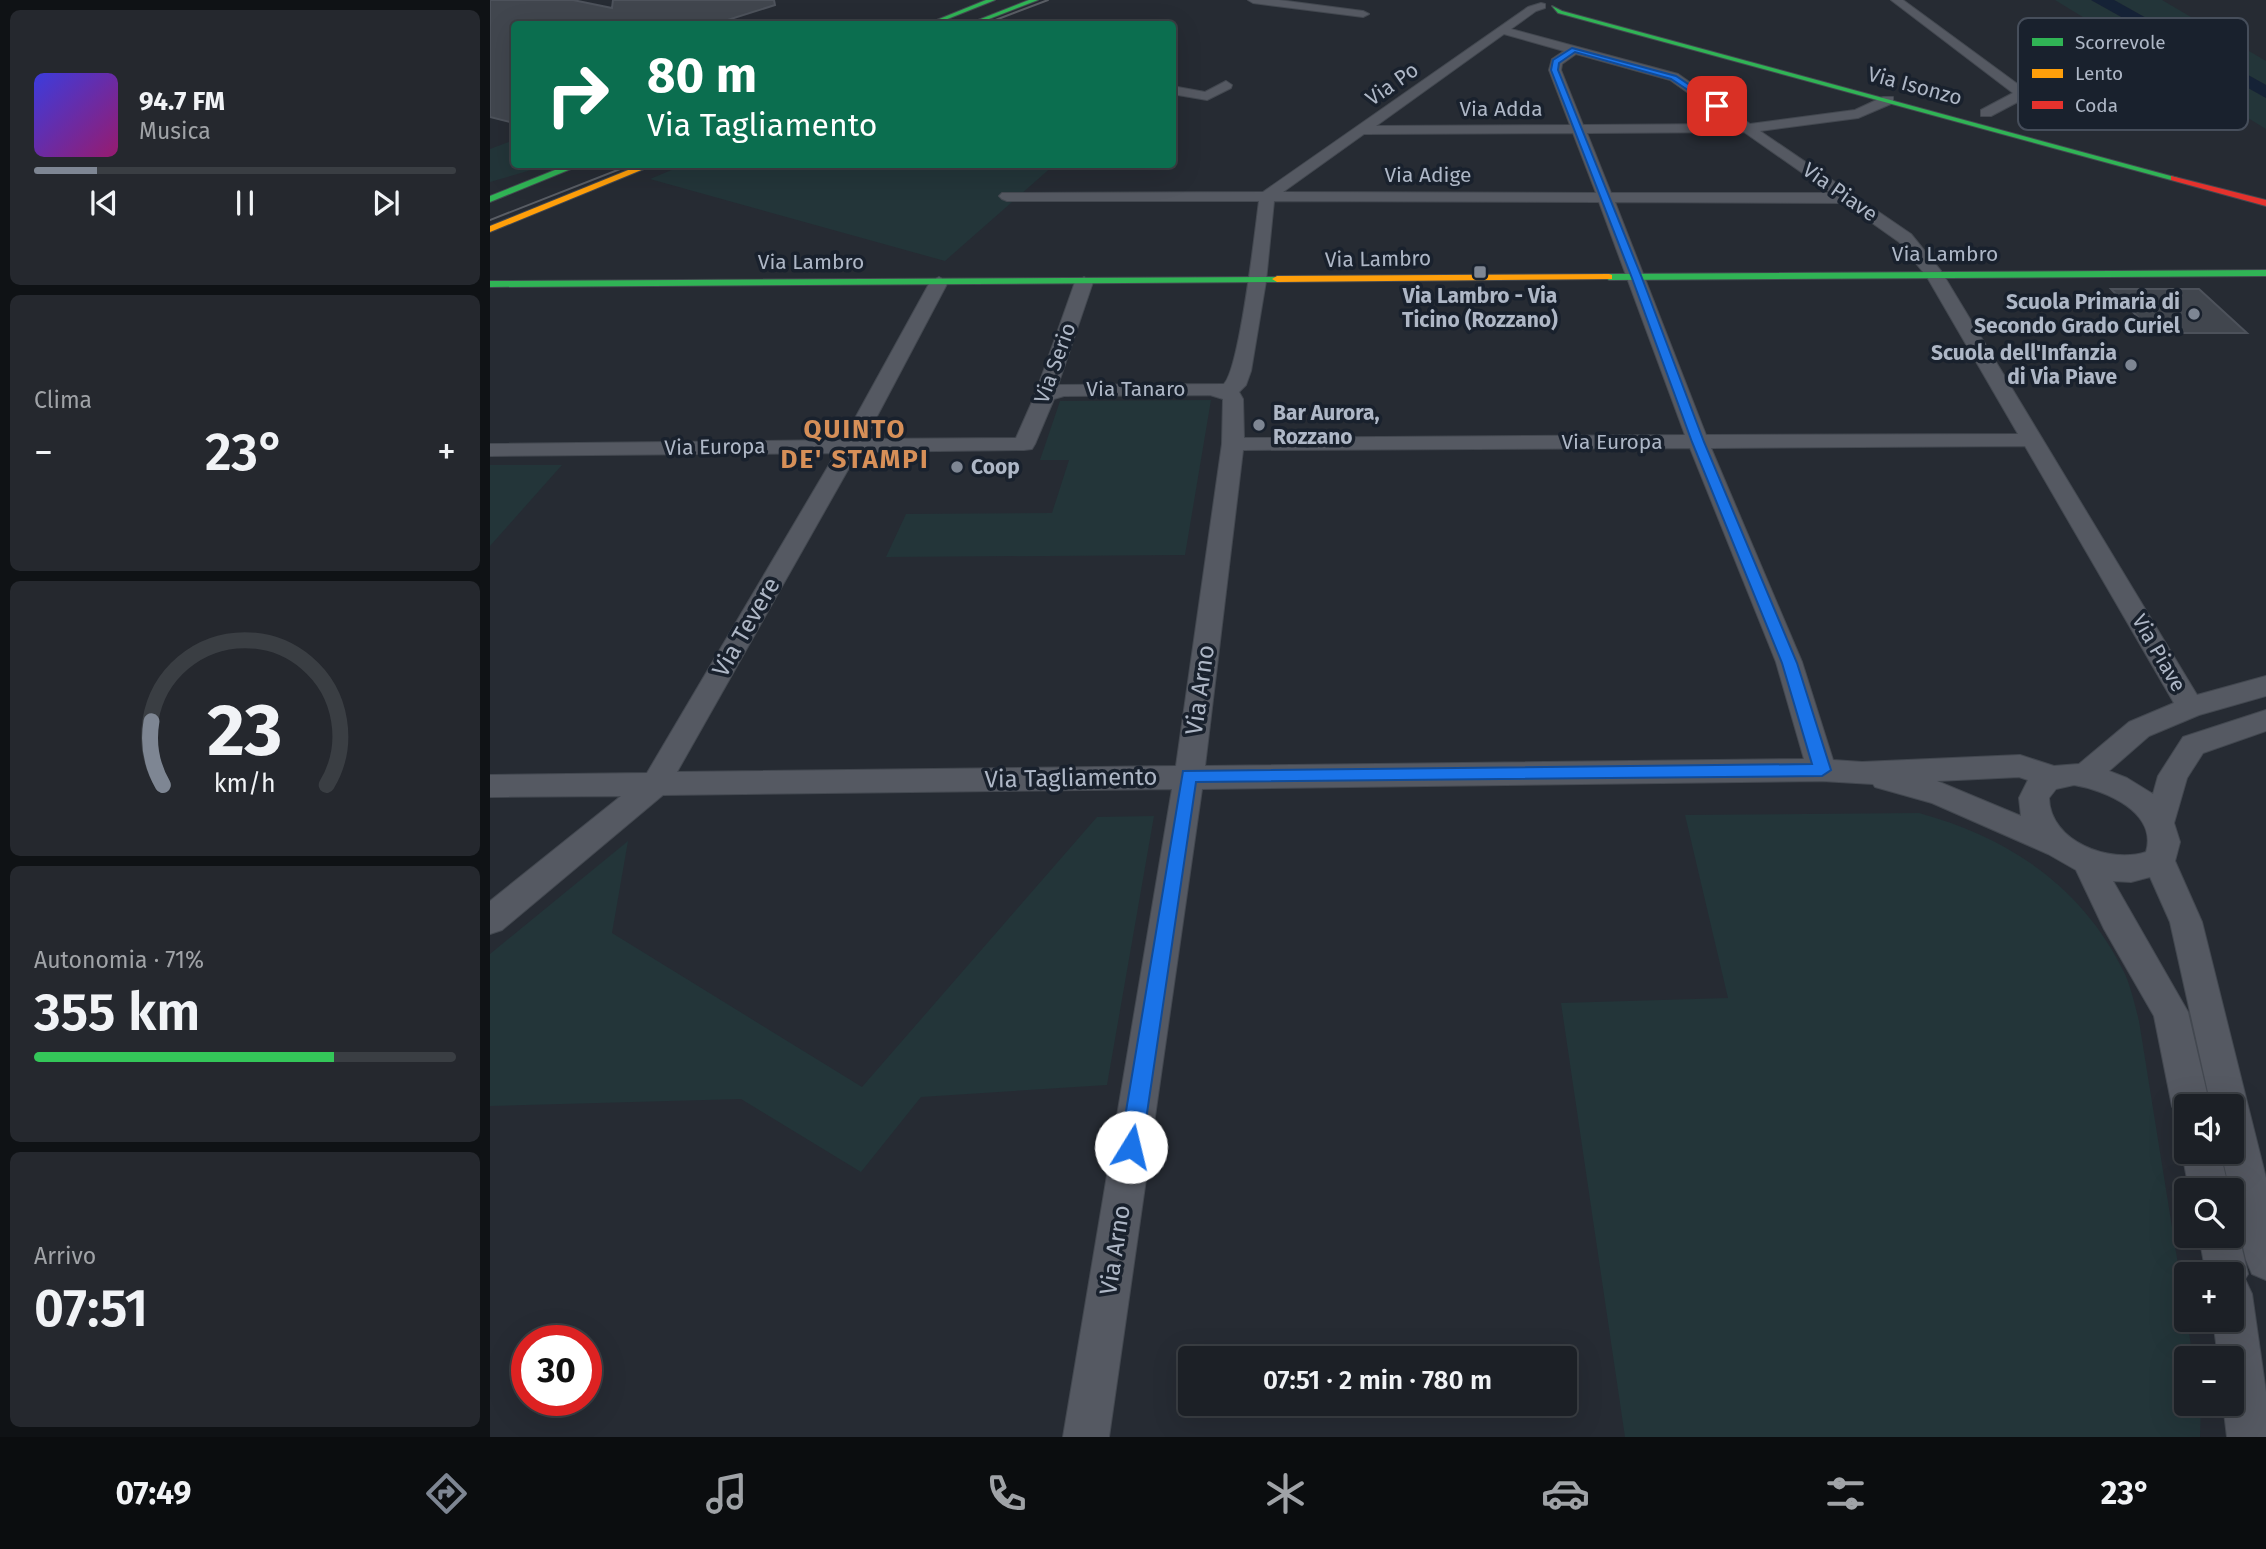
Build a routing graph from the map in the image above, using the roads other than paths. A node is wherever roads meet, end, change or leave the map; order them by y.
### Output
1 (970, 0) edge
2 (992, 0) edge
3 (1010, 0) edge
4 (1035, 0) edge
5 (1253, 0) edge
6 (1573, 0) edge
7 (1896, 0) edge
8 (1538, 3) edge
9 (1056, 5) dead end
10 (1363, 14) dead end
11 (923, 21) edge
12 (938, 21) edge
13 (958, 21) edge
14 (979, 21) edge
15 (1014, 21) edge
16 (1504, 31) junction
17 (1574, 50) junction
18 (1226, 85) dead end
19 (1176, 91) edge
20 (2018, 91) edge
21 (2018, 96) edge
22 (1888, 100) junction
23 (1986, 113) junction
24 (2018, 122) edge
25 (1748, 128) junction
26 (1362, 130) junction
27 (1580, 130) junction
28 (2049, 130) edge
29 (582, 168) edge
30 (583, 168) edge
31 (642, 168) edge
32 (2266, 189) edge
33 (1007, 196) dead end
34 (1267, 196) junction
35 (1603, 197) junction
36 (1849, 198) junction
37 (490, 199) edge
38 (2266, 203) edge
39 (490, 207) edge
40 (490, 229) edge
41 (2266, 273) edge
42 (1935, 275) junction
43 (1637, 278) junction
44 (1257, 281) junction
45 (939, 282) junction
46 (1084, 282) junction
47 (490, 284) edge
48 (1228, 391) junction
49 (1045, 395) junction
50 (2033, 440) junction
51 (1698, 442) junction
52 (1024, 444) joint
53 (1233, 444) junction
54 (851, 445) junction
55 (490, 450) edge
56 (2266, 685) edge
57 (2190, 707) junction
58 (2266, 720) edge
59 (1822, 770) junction
60 (1862, 773) junction
61 (2085, 775) junction
62 (1189, 776) junction
63 (2052, 777) junction
64 (490, 786) edge
65 (654, 786) junction
66 (2159, 823) junction
67 (2059, 845) junction
68 (2159, 861) junction
69 (2088, 862) junction
70 (490, 920) edge
71 (2188, 1094) edge
72 (2227, 1094) edge
73 (2243, 1164) edge
74 (2266, 1259) edge
75 (2236, 1332) edge
76 (1086, 1437) edge
77 (2250, 1437) edge

1 - 11 main road
2 - 12 main road
3 - 13 main road
4 - 14 main road
5 - 10 street
6 - 8 main road
6 - 23 main road, Via Isonzo
7 - 20 street
8 - 16 street, Via Po
8 - 22 main road, Via Isonzo
9 - 15 main road
16 - 17 street, Via Piave
16 - 26 street, Via Po
17 - 25 street, Via Piave
17 - 27 street
18 - 19 street
21 - 23 street
22 - 25 street, Via Adda
22 - 38 main road, Via Isonzo
23 - 24 main road, Via Isonzo
25 - 27 street, Via Adda
25 - 36 street, Via Piave
26 - 27 street, Via Adda
26 - 34 street, Via Po
27 - 35 street
28 - 32 main road, Via Isonzo
29 - 37 main road
30 - 39 main road
31 - 40 main road
33 - 34 street, Via Adige
34 - 35 street, Via Adige
34 - 44 street
35 - 36 street, Via Adige
35 - 43 street
36 - 42 street, Via Piave
41 - 42 main road, Via Lambro
42 - 43 main road, Via Lambro
42 - 50 street, Via Piave
43 - 44 main road, Via Lambro
43 - 51 street
44 - 46 main road, Via Lambro
44 - 48 street
45 - 46 main road, Via Lambro
45 - 47 main road, Via Lambro
45 - 54 street, Via Tevere
46 - 49 street, Via Serio
48 - 49 street, Via Tanaro
48 - 53 street, Via Arno
49 - 52 street, Via Serio
50 - 51 street, Via Europa
50 - 57 street, Via Piave
51 - 53 street, Via Europa
51 - 59 street
52 - 54 street, Via Europa
53 - 62 street, Via Arno
54 - 55 street, Via Europa
54 - 65 street, Via Tevere
56 - 57 street
57 - 61 street
58 - 66 street
59 - 60 street, Via Tagliamento
59 - 62 street, Via Tagliamento
60 - 63 street, Via Tagliamento
60 - 67 street, Via Tagliamento
61 - 63 street
61 - 66 street
62 - 65 street, Via Tagliamento
62 - 76 street, Via Arno
63 - 67 street
64 - 65 street, Via Tagliamento
65 - 70 street, Via Tevere
66 - 68 street
67 - 69 street
68 - 69 street
68 - 72 street
69 - 71 street
73 - 74 street
75 - 77 street

